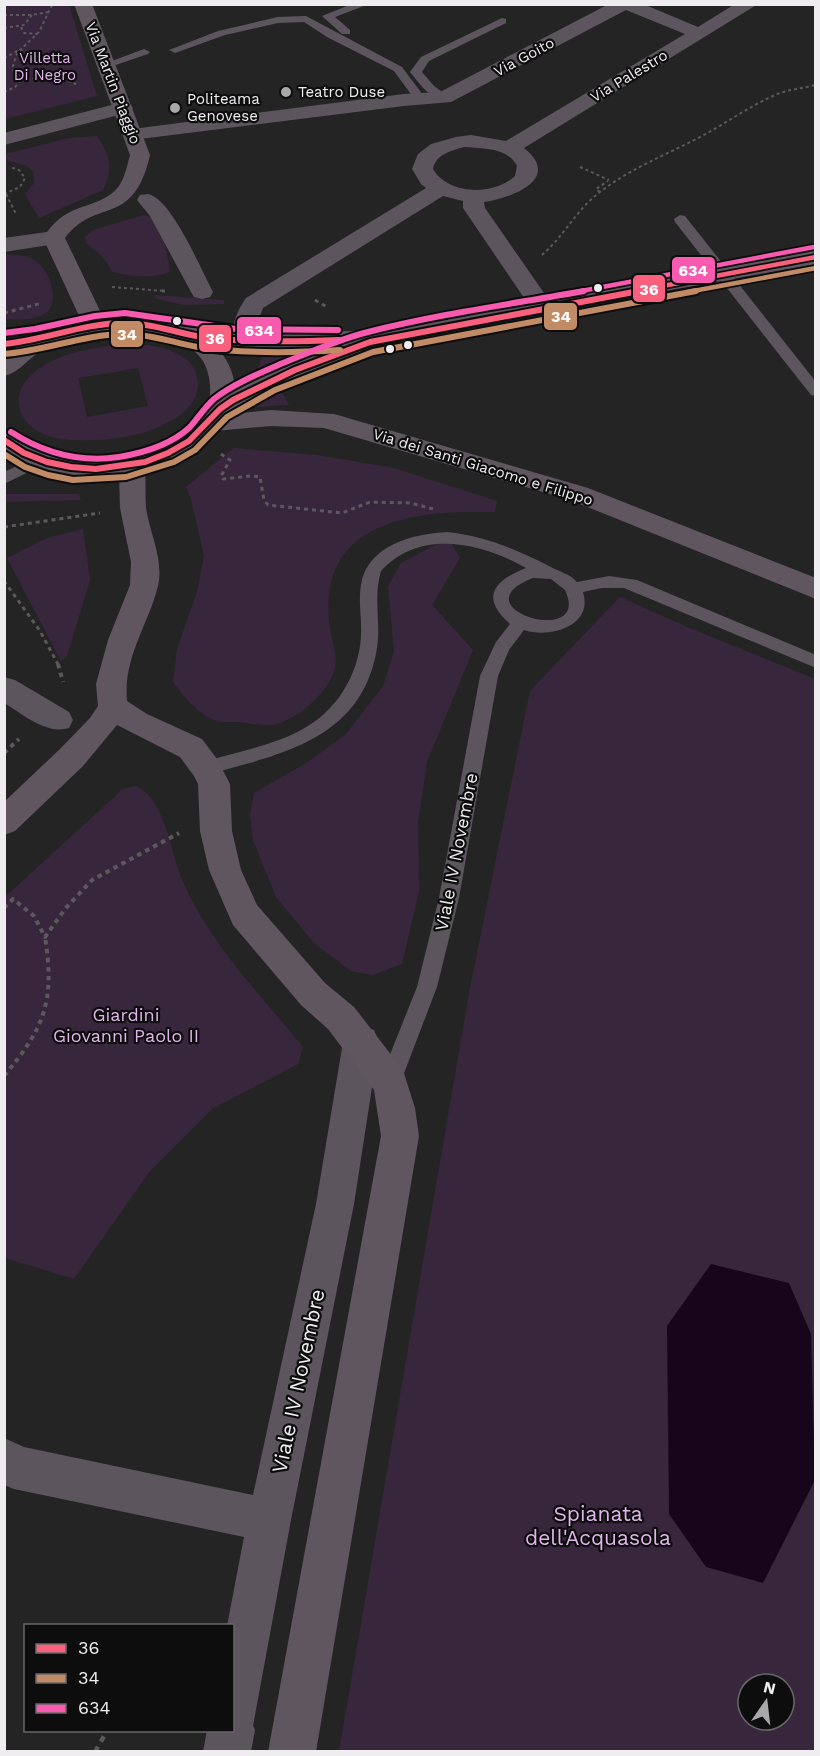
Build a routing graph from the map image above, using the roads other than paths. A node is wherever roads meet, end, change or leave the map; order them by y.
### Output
1 (83, 4) edge
2 (364, 4) edge
3 (625, 4) edge
4 (749, 4) edge
5 (502, 21) dead end
6 (700, 34) junction
7 (175, 50) dead end
8 (145, 54) dead end
9 (107, 65) junction
10 (416, 72) junction
11 (444, 98) junction
12 (420, 99) junction
13 (123, 108) junction
14 (132, 134) junction
15 (4, 139) edge
16 (502, 145) junction
17 (439, 189) junction
18 (473, 196) junction
19 (148, 200) dead end
20 (680, 219) dead end
21 (54, 238) junction
22 (4, 245) edge
23 (816, 257) edge
24 (725, 274) junction
25 (202, 292) road end
26 (541, 306) junction
27 (95, 325) junction
28 (181, 333) junction
29 (246, 340) junction
30 (369, 340) junction
31 (42, 341) junction
32 (4, 344) edge
33 (4, 369) edge
34 (816, 392) edge
35 (217, 408) junction
36 (4, 440) edge
37 (38, 461) junction
38 (132, 465) junction
39 (4, 479) edge
40 (546, 572) junction
41 (574, 589) junction
42 (816, 590) edge
43 (520, 623) junction
44 (816, 662) edge
45 (4, 688) edge
46 (113, 707) junction
47 (58, 720) dead end
48 (206, 768) junction
49 (4, 822) edge
50 (361, 1042) junction
51 (390, 1082) junction
52 (4, 1459) edge
53 (269, 1520) junction
54 (234, 1709) edge
55 (231, 1732) edge
56 (227, 1752) edge
57 (292, 1752) edge

1 - 9 main road, Via Martin Piaggio
2 - 10 lane
3 - 6 street
3 - 11 street, Via Goito
4 - 6 street, Via Palestro
5 - 10 lane
6 - 16 street, Via Palestro
7 - 12 lane
8 - 9 lane
9 - 13 main road, Via Martin Piaggio
10 - 11 lane
11 - 12 street, Via Goito
12 - 14 street, Via Goito
12 - 16 street
13 - 14 main road, Via Martin Piaggio
13 - 15 street
14 - 21 main road, Via Martin Piaggio
16 - 17 street
16 - 18 street
17 - 18 street
17 - 29 street
18 - 26 street
19 - 25 street
20 - 24 lane
21 - 22 street
21 - 27 main road
23 - 24 main road
24 - 26 main road
24 - 30 main road
24 - 34 lane
26 - 30 main road
27 - 28 main road
27 - 31 main road
28 - 29 main road
28 - 35 main road
29 - 30 main road
29 - 35 main road
30 - 35 main road
31 - 32 main road
31 - 33 main road
35 - 38 main road
35 - 42 main road, Via dei Santi Giacomo e Filippo
36 - 37 main road
37 - 38 main road
37 - 39 lane
38 - 46 main road
40 - 41 lane
40 - 43 lane
40 - 48 lane
41 - 43 lane
41 - 44 lane
43 - 51 lane, Viale IV Novembre
45 - 47 street
46 - 48 main road
46 - 49 main road
48 - 50 main road
50 - 51 main road
50 - 53 street, Viale IV Novembre
51 - 57 main road
52 - 53 street
53 - 54 street, Viale IV Novembre
55 - 56 street

